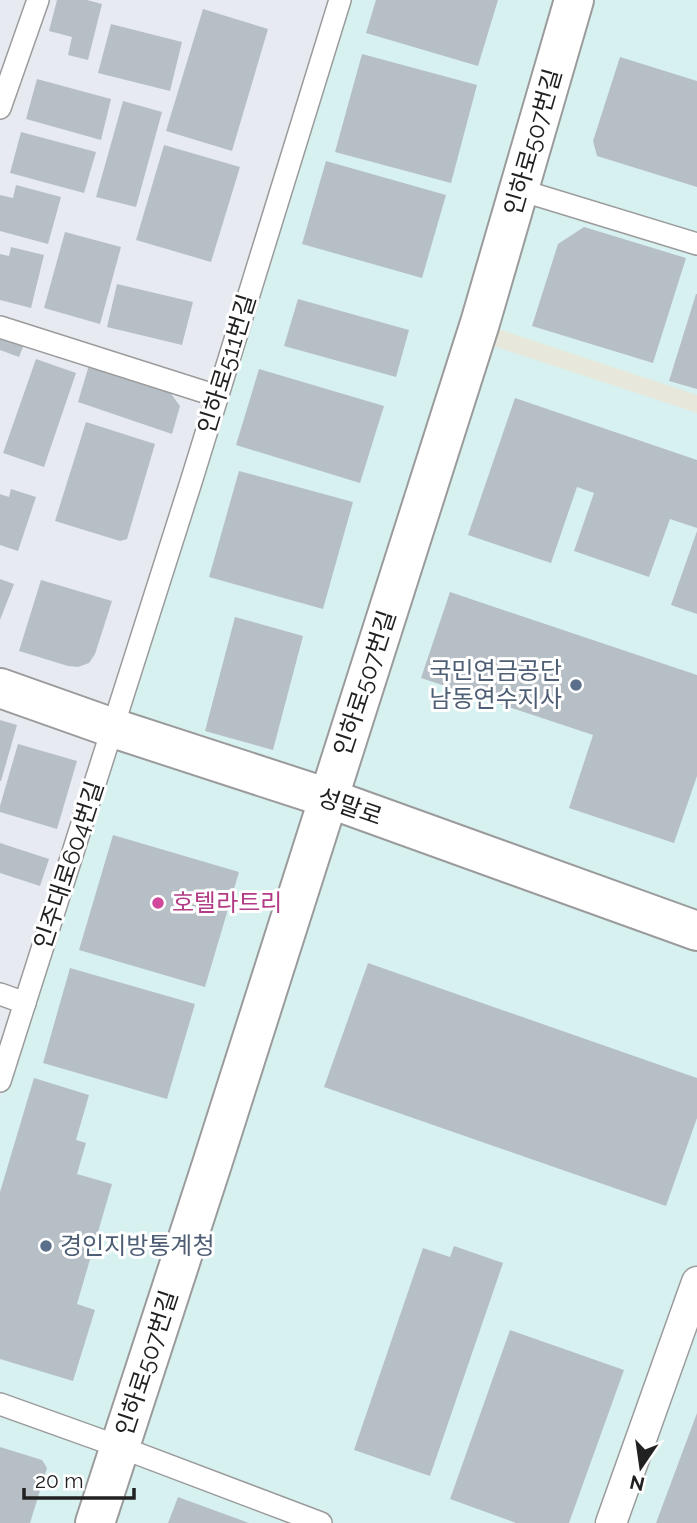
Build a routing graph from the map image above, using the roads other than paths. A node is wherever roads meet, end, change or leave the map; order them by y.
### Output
1 (38, 0) edge
2 (340, 0) edge
3 (574, 0) edge
4 (0, 108) edge
5 (520, 190) junction
6 (697, 244) edge
7 (0, 327) edge
8 (217, 396) junction
9 (0, 688) edge
10 (113, 728) junction
11 (328, 798) junction
12 (697, 932) edge
13 (0, 994) edge
14 (25, 1003) junction
15 (0, 1081) edge
16 (697, 1282) edge
17 (0, 1404) edge
18 (120, 1447) junction
19 (95, 1523) edge
20 (321, 1523) edge
21 (611, 1523) edge

1 - 4 lane
2 - 8 lane, 인하로511번길
3 - 5 street, 인하로507번길
5 - 6 lane
5 - 11 street, 인하로507번길
7 - 8 lane
8 - 10 lane, 인하로511번길
9 - 10 street, 성말로
10 - 11 street, 성말로
10 - 14 lane, 인주대로604번길
11 - 12 street, 성말로
11 - 18 street, 인하로507번길
13 - 14 lane
14 - 15 lane, 인주대로604번길
16 - 21 street
17 - 18 lane
18 - 19 street, 인하로507번길
18 - 20 lane

